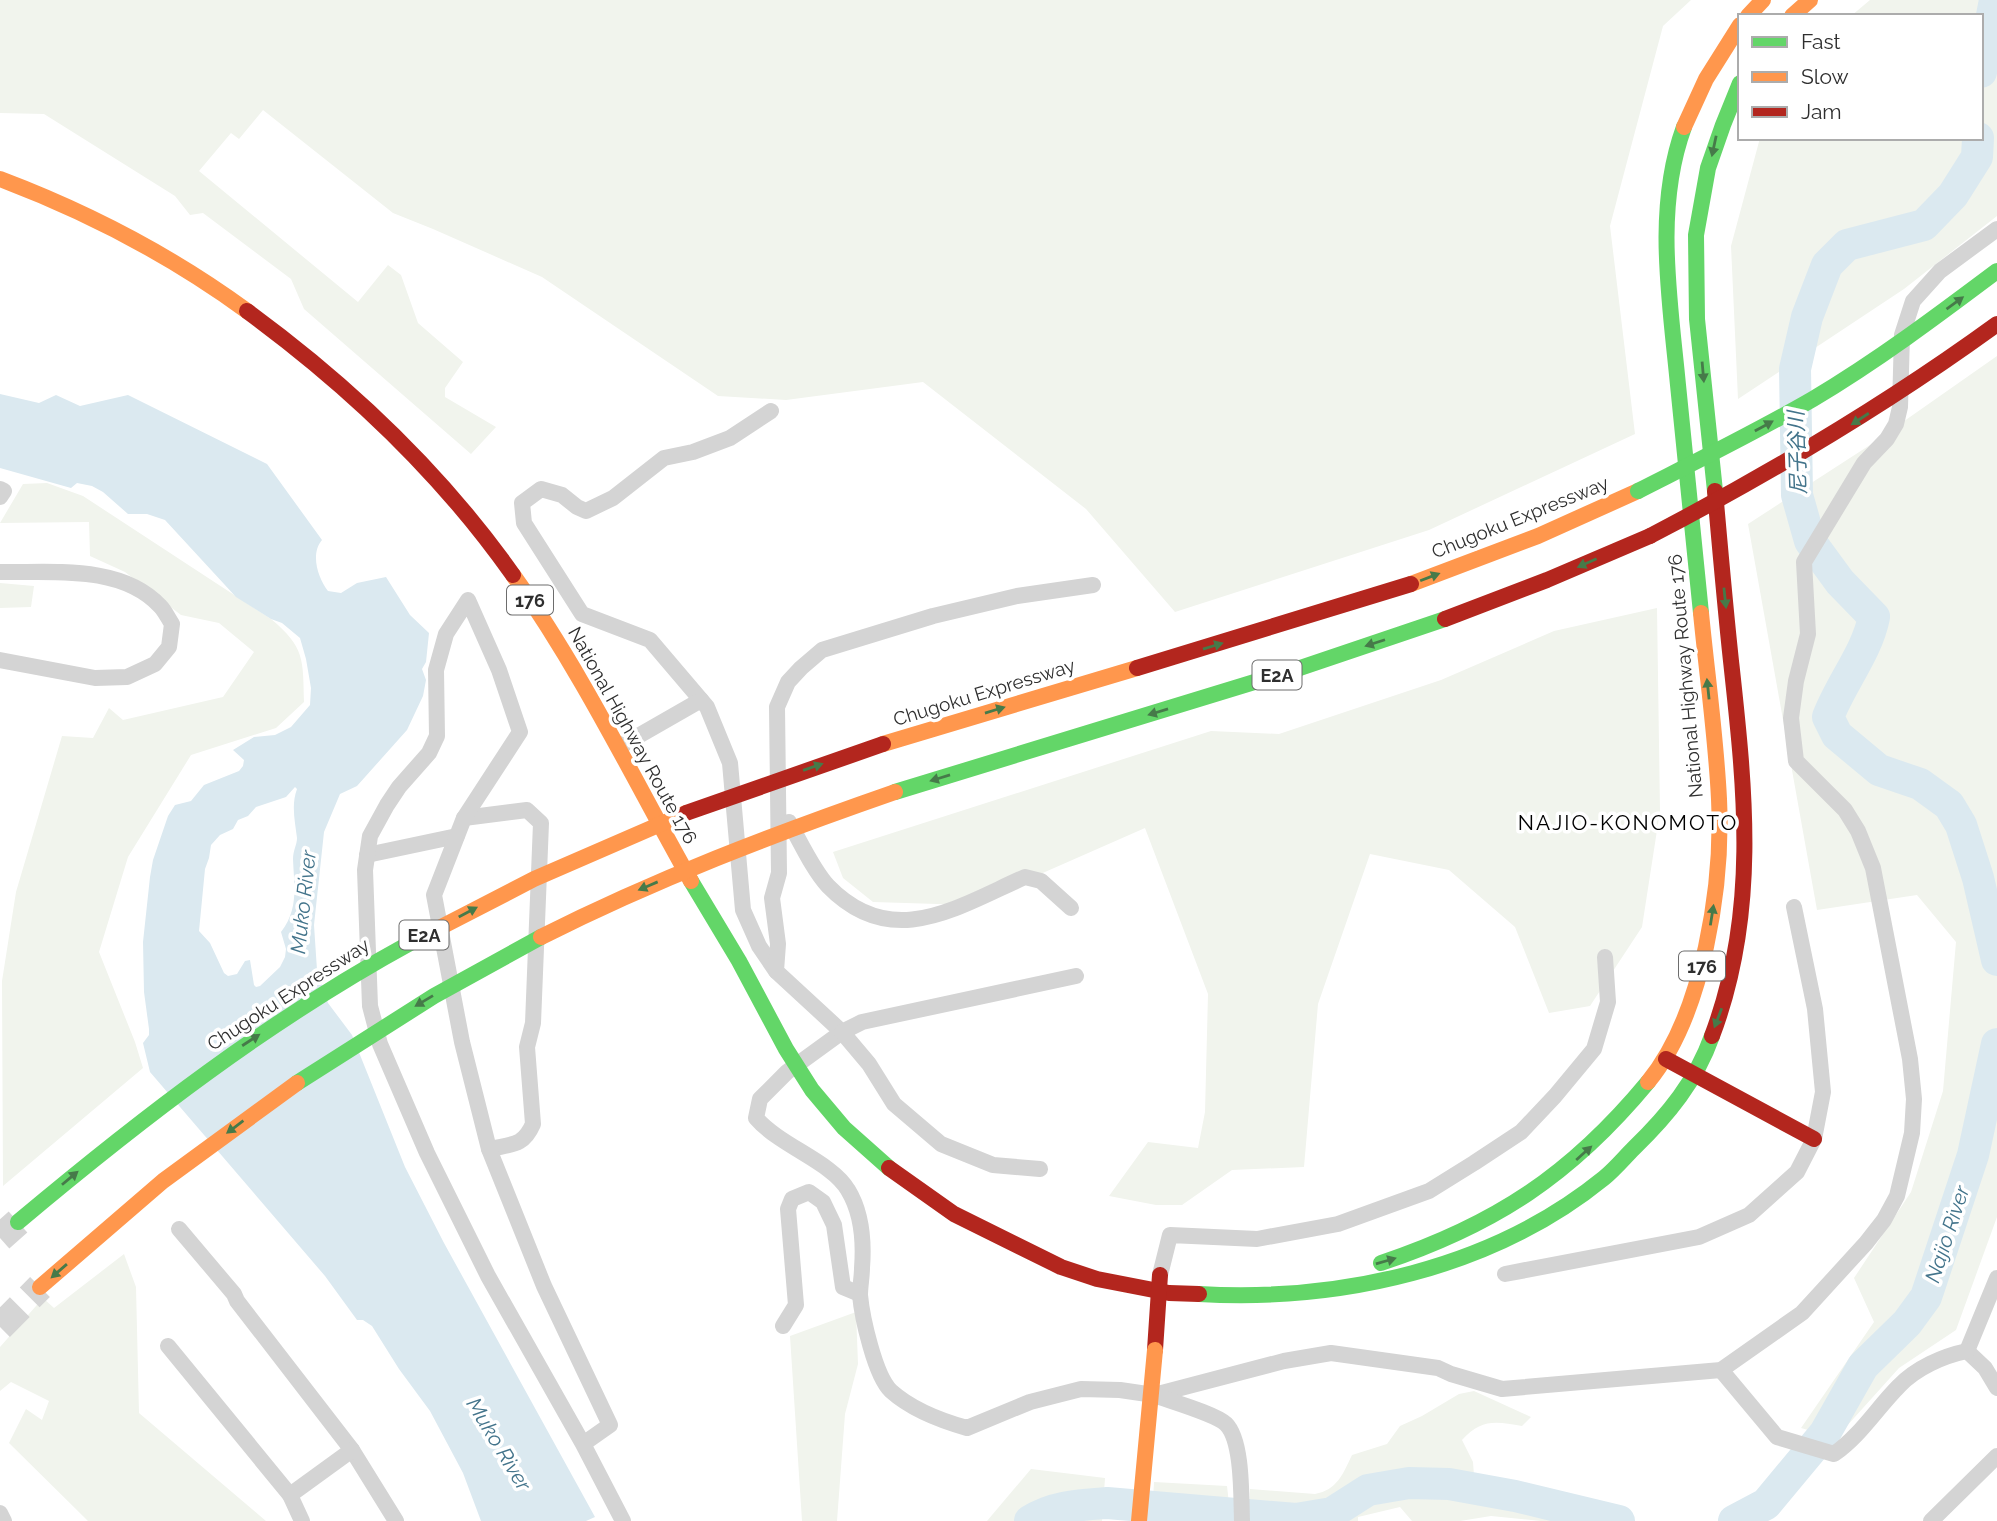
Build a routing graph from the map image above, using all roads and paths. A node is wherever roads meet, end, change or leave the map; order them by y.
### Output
1 (1763, 0) edge
2 (1810, 0) edge
3 (1750, 14) edge
4 (1794, 14) edge
5 (1738, 28) edge
6 (1738, 87) edge
7 (0, 179) edge
8 (1997, 229) edge
9 (1997, 271) edge
10 (1997, 324) edge
11 (771, 411) dead end
12 (0, 489) edge
13 (0, 497) edge
14 (0, 572) edge
15 (1093, 585) dead end
16 (0, 660) edge
17 (701, 700) junction
18 (619, 747) junction
19 (778, 803) junction
20 (464, 818) junction
21 (457, 836) junction
22 (367, 855) junction
23 (1794, 907) dead end
24 (1071, 908) dead end
25 (1605, 957) dead end
26 (776, 971) junction
27 (1076, 976) dead end
28 (842, 1032) junction
29 (1666, 1059) junction
30 (794, 1066) junction
31 (1695, 1075) junction
32 (1814, 1139) junction
33 (489, 1149) junction
34 (1040, 1169) dead end
35 (899, 1174) junction
36 (18, 1222) tunnel mouth
37 (180, 1229) dead end
38 (1045, 1241) dead end
39 (1505, 1274) dead end
40 (1163, 1278) junction
41 (1997, 1278) edge
42 (40, 1287) tunnel mouth
43 (860, 1294) junction
44 (783, 1326) dead end
45 (168, 1346) dead end
46 (1967, 1351) junction
47 (1720, 1370) junction
48 (1997, 1388) edge
49 (1154, 1395) junction
50 (583, 1444) junction
51 (352, 1450) junction
52 (1997, 1457) edge
53 (290, 1495) junction
54 (0, 1513) edge
55 (4, 1521) edge
56 (302, 1521) edge
57 (396, 1521) edge
58 (623, 1521) edge
59 (1139, 1521) edge
60 (1242, 1521) edge
61 (1931, 1521) edge

1 - 3 main road
2 - 4 main road
29 -> 5 main road, National Highway Route 176 / 176
6 -> 31 main road, National Highway Route 176 / 176
7 - 18 main road, National Highway Route 176 / 176
8 - 47 street
36 -> 9 main road, Chugoku Expressway / E2A, bridge
10 -> 42 main road, E2A, bridge
11 - 17 street
12 - 13 street
14 - 16 street
15 - 19 street
17 - 18 street
17 - 26 street
18 - 30 main road, National Highway Route 176 / 176
19 - 24 street
19 - 26 street
20 - 21 street
20 - 22 street
20 - 33 street
21 - 22 street
21 - 33 street
22 - 50 street
23 - 32 street
25 - 40 street
26 - 28 street
27 - 28 street
28 - 30 street
28 - 34 street
29 - 31 main road
40 -> 29 main road, National Highway Route 176 / 176
30 - 35 main road, National Highway Route 176 / 176
30 - 43 street
31 - 32 main road
31 - 40 main road, National Highway Route 176 / 176
32 - 39 street
33 - 50 street
35 - 38 main road, National Highway Route 176 / 176
35 - 40 main road, National Highway Route 176 / 176
37 - 51 street
40 - 59 main road, bridge
41 - 46 street
43 - 44 street
43 - 49 street
45 - 53 street
46 - 47 street
46 - 48 street
47 - 49 street
49 - 60 street
50 - 58 street
51 - 53 street
51 - 57 street
52 - 61 street
53 - 56 street
54 - 55 street

